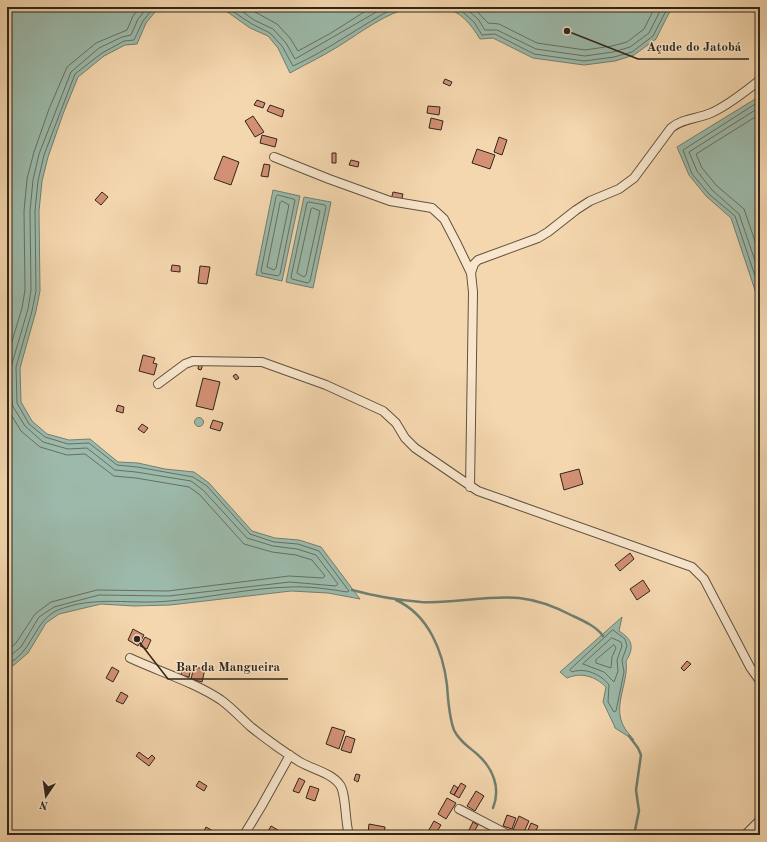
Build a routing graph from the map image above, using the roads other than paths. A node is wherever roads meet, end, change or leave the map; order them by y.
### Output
1 (760, 80) edge
2 (274, 157) dead end
3 (471, 273) junction
4 (158, 384) dead end
5 (470, 486) junction
6 (130, 658) dead end
7 (760, 681) edge
8 (290, 755) junction
9 (459, 809) dead end
10 (760, 820) edge
11 (244, 835) edge
12 (349, 835) edge
13 (509, 835) edge
14 (745, 835) edge

1 - 3 street
2 - 3 street
3 - 5 street
4 - 5 street
5 - 7 street
6 - 8 street
8 - 11 street
8 - 12 street
9 - 13 street
10 - 14 street

